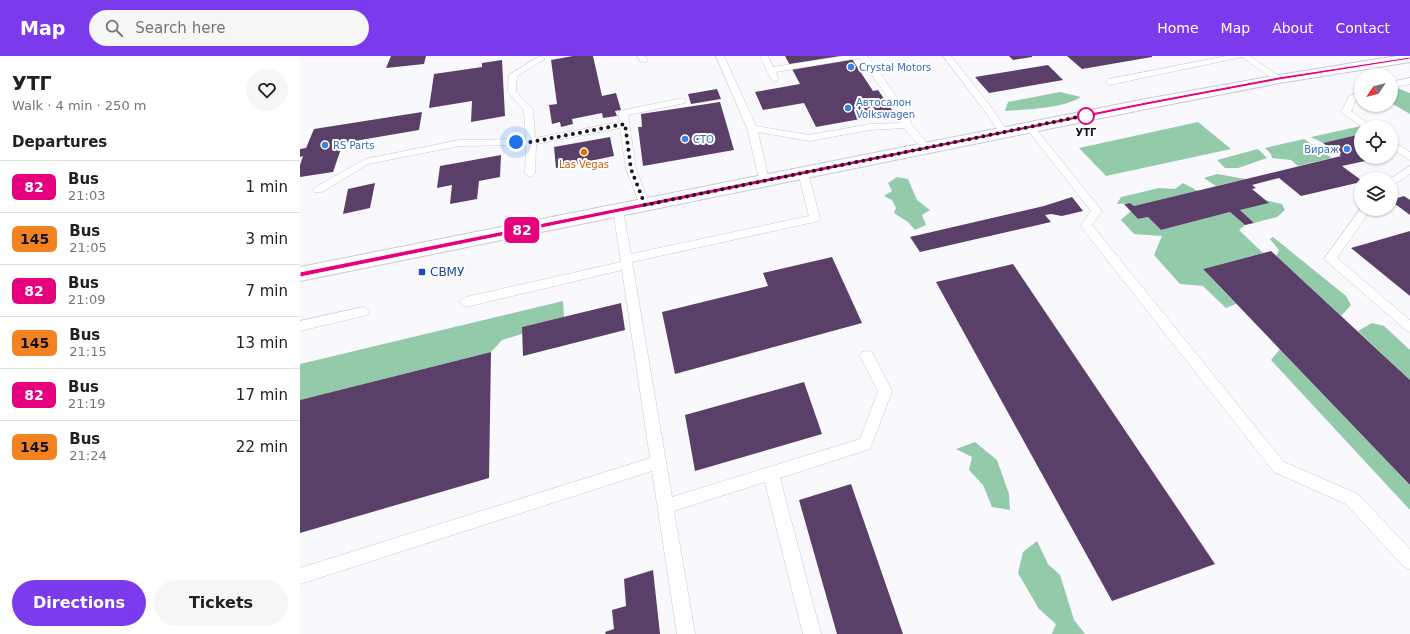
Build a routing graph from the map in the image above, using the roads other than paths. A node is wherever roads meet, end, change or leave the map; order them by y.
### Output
1 (720, 56) edge
2 (764, 56) edge
3 (858, 56) edge
4 (863, 56) edge
5 (947, 56) edge
6 (1238, 56) edge
7 (1244, 56) edge
8 (1410, 58) edge
9 (540, 59) dead end
10 (771, 70) junction
11 (775, 79) dead end
12 (1279, 79) junction
13 (1410, 81) edge
14 (1109, 82) dead end
15 (1398, 84) edge
16 (1354, 97) edge
17 (682, 100) dead end
18 (1358, 120) edge
19 (625, 124) junction
20 (906, 125) junction
21 (1030, 127) junction
22 (752, 128) junction
23 (1003, 132) junction
24 (531, 142) junction
25 (926, 148) junction
26 (1398, 148) edge
27 (1410, 157) edge
28 (1410, 170) edge
29 (803, 173) junction
30 (530, 174) dead end
31 (1398, 178) edge
32 (764, 181) junction
33 (318, 190) dead end
34 (645, 205) junction
35 (618, 210) junction
36 (1361, 216) edge
37 (626, 262) junction
38 (300, 274) edge
39 (466, 302) dead end
40 (363, 312) dead end
41 (300, 326) edge
42 (1410, 327) edge
43 (867, 356) dead end
44 (659, 462) junction
45 (771, 474) junction
46 (666, 506) junction
47 (1410, 561) edge
48 (300, 576) edge
49 (686, 634) edge
50 (812, 634) edge

1 - 22 lane
2 - 10 lane
3 - 10 lane
4 - 20 lane
5 - 23 lane
6 - 14 lane
7 - 12 lane
8 - 12 main road
9 - 24 lane
10 - 11 lane
12 - 21 main road
13 - 15 lane
16 - 18 lane
17 - 19 lane
19 - 24 lane
19 - 34 lane
20 - 22 lane
20 - 25 lane
21 - 23 main road
21 - 47 lane
22 - 32 lane
23 - 25 main road
24 - 30 lane
24 - 33 lane
25 - 29 main road
26 - 27 lane
28 - 31 lane
29 - 32 main road
29 - 37 lane
32 - 34 main road
34 - 35 main road
35 - 37 lane
35 - 38 main road
36 - 42 lane
37 - 39 lane
37 - 44 lane
40 - 41 lane
43 - 45 lane
44 - 46 lane
44 - 48 lane
45 - 46 lane
45 - 50 lane
46 - 49 lane

